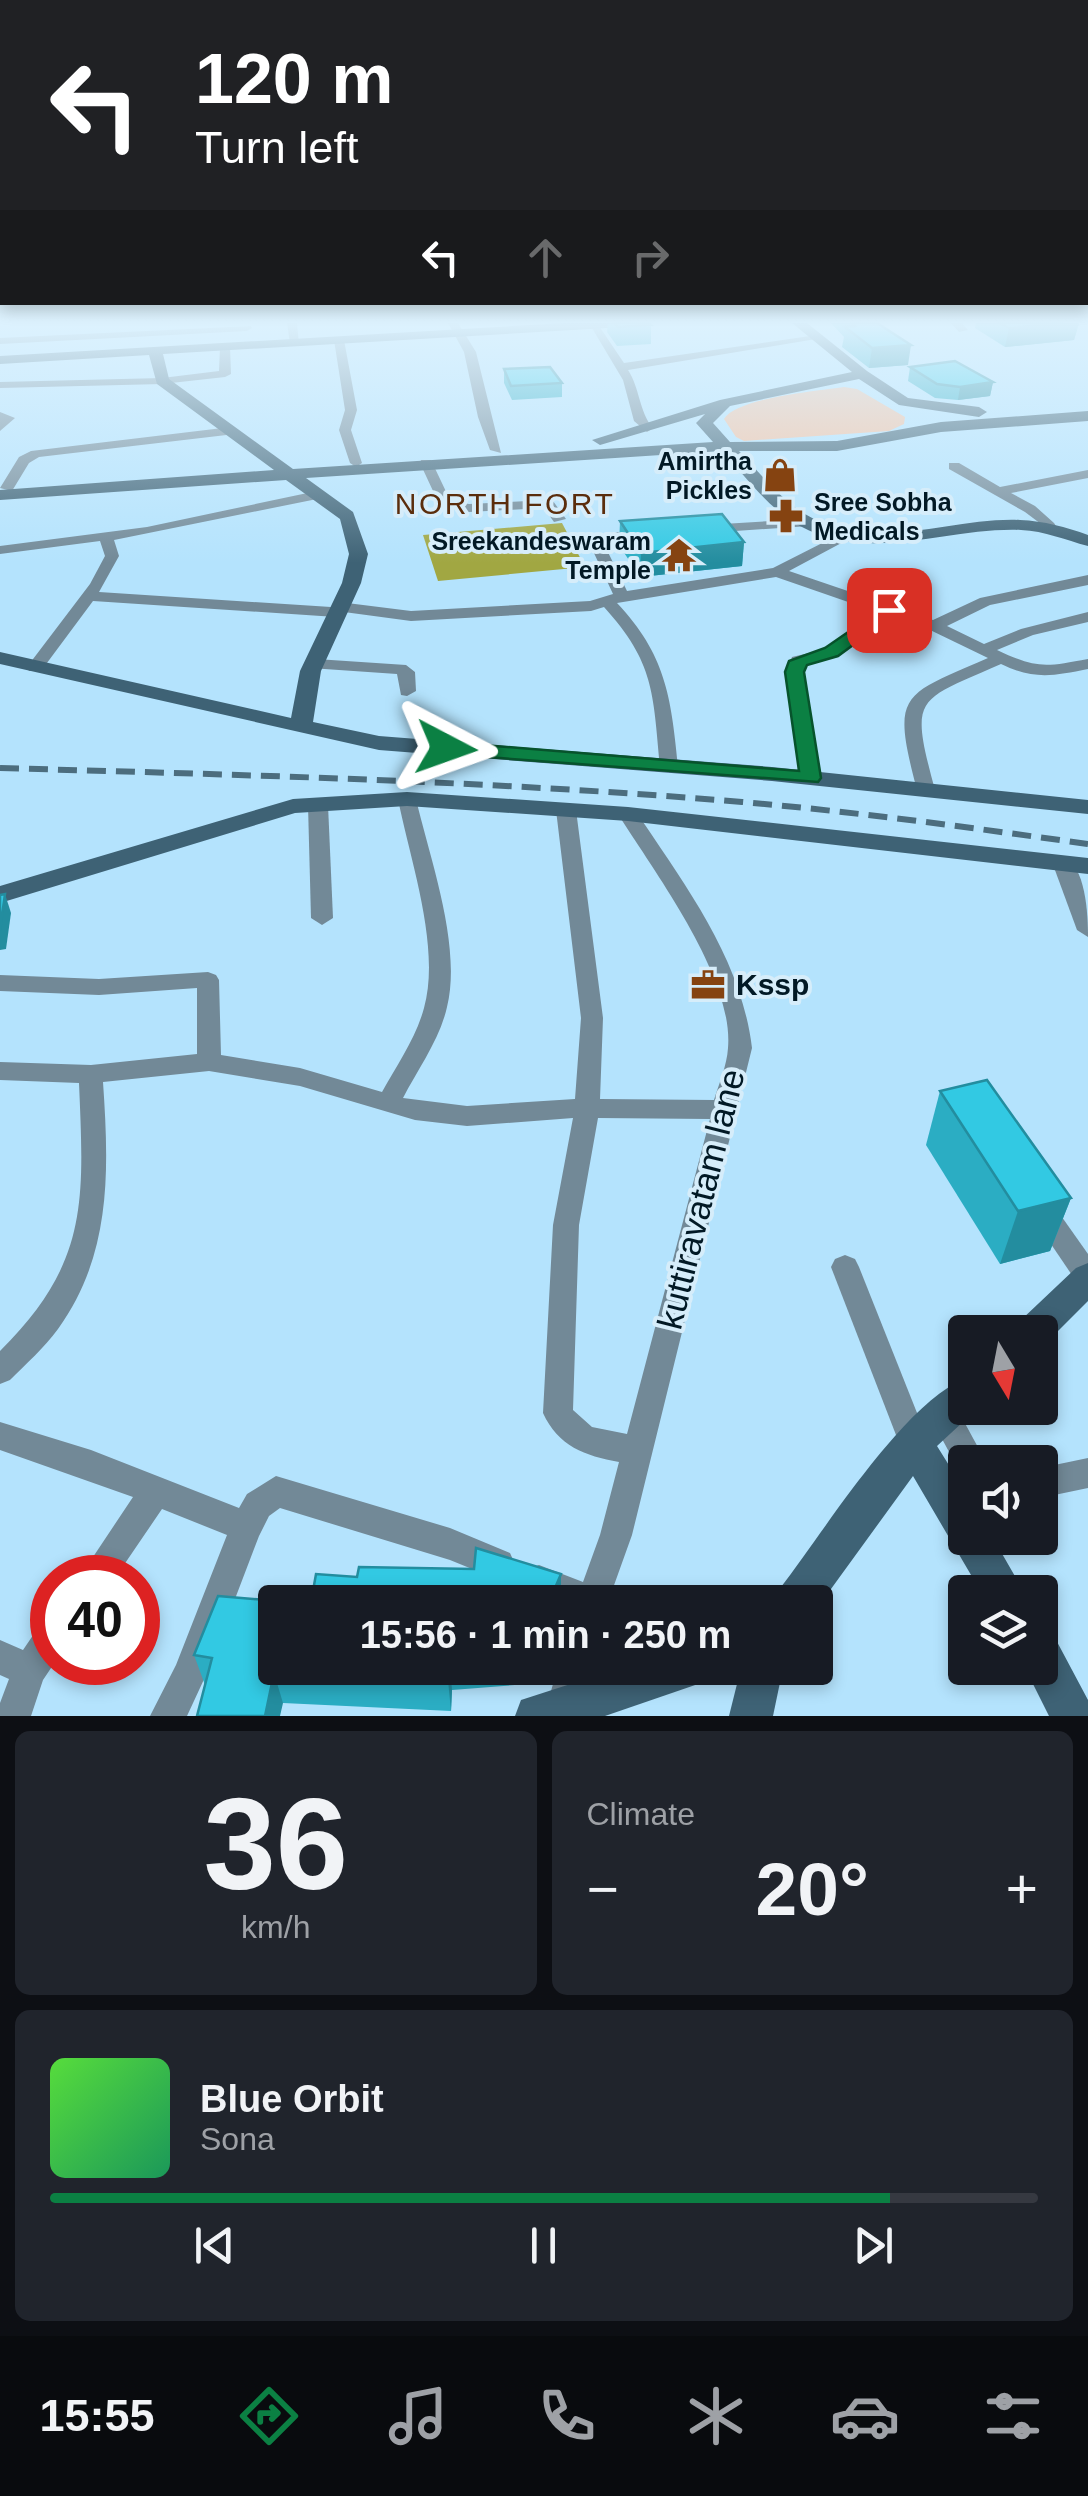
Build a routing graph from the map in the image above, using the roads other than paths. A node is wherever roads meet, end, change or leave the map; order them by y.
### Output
1 (194, 403) edge
2 (350, 403) edge
3 (481, 403) edge
4 (634, 403) edge
5 (725, 403) joint
6 (908, 403) edge
7 (0, 416) edge
8 (1083, 418) edge
9 (0, 428) edge
10 (647, 428) junction
11 (232, 431) junction
12 (726, 445) junction
13 (496, 450) junction
14 (356, 463) junction
15 (426, 463) junction
16 (954, 466) dead end
17 (284, 471) junction
18 (1088, 474) edge
19 (998, 491) junction
20 (2, 494) edge
21 (317, 495) junction
22 (559, 519) dead end
23 (805, 523) junction
24 (1050, 526) junction
25 (690, 530) edge
26 (660, 532) edge
27 (842, 536) junction
28 (106, 538) junction
29 (1085, 538) edge
30 (0, 550) edge
31 (777, 572) junction
32 (1088, 580) edge
33 (89, 596) junction
34 (614, 598) junction
35 (338, 610) junction
36 (889, 610) junction
37 (1088, 617) edge
38 (934, 626) junction
39 (993, 654) junction
40 (0, 658) edge
41 (316, 664) junction
42 (1088, 664) edge
43 (34, 667) junction
44 (407, 692) dead end
45 (302, 728) junction
46 (669, 766) junction
47 (810, 778) junction
48 (926, 790) junction
49 (407, 799) junction
50 (318, 805) junction
51 (1088, 807) edge
52 (566, 810) junction
53 (628, 814) junction
54 (1062, 862) junction
55 (1088, 866) edge
56 (0, 896) edge
57 (322, 918) dead end
58 (1088, 930) edge
59 (0, 983) edge
60 (208, 1062) junction
61 (0, 1070) edge
62 (92, 1074) junction
63 (388, 1105) junction
64 (587, 1108) junction
65 (724, 1110) junction
66 (1034, 1197) edge
67 (845, 1267) dead end
68 (1088, 1277) edge
69 (1050, 1315) edge
70 (0, 1370) edge
71 (948, 1411) edge
72 (0, 1436) edge
73 (914, 1443) junction
74 (637, 1450) junction
75 (1088, 1473) edge
76 (1058, 1479) edge
77 (157, 1490) junction
78 (948, 1500) edge
79 (246, 1527) junction
80 (111, 1555) edge
81 (550, 1585) edge
82 (598, 1585) edge
83 (809, 1585) edge
84 (14, 1664) edge
85 (611, 1685) edge
86 (758, 1685) edge
87 (1056, 1685) edge
88 (558, 1697) edge
89 (13, 1716) edge
90 (168, 1716) edge
91 (751, 1716) edge
92 (1072, 1716) edge

1 - 11 street
2 - 14 street
3 - 13 street
4 - 10 street
5 - 10 street
5 - 12 street
6 - 8 street
7 - 9 street
8 - 12 street
10 - 13 street
11 - 17 street
11 - 20 street
12 - 15 street
12 - 23 street
13 - 14 street
14 - 17 street
15 - 17 street
15 - 22 street
16 - 19 street
17 - 20 street
17 - 21 street
18 - 19 street
19 - 24 street
21 - 28 street
21 - 35 street
23 - 25 street
23 - 27 street
24 - 27 street
24 - 29 street
26 - 34 street
27 - 31 street
28 - 30 street
28 - 33 street
31 - 34 street
31 - 36 street
32 - 38 street
33 - 35 street
33 - 43 street
34 - 35 street
34 - 46 street
35 - 41 street
36 - 38 street
36 - 47 street
37 - 39 street
38 - 39 street
39 - 42 street
39 - 48 street
40 - 43 street
41 - 44 street
41 - 45 street
43 - 45 street
45 - 46 street
46 - 47 street
47 - 48 street
48 - 51 street
49 - 50 street
49 - 52 street
49 - 63 street
50 - 56 street
50 - 57 street
52 - 53 street
52 - 64 street
53 - 54 street
53 - 65 street, kuttiravatam lane
54 - 55 street
54 - 58 street
59 - 60 street
60 - 62 street
60 - 63 street
61 - 62 street
62 - 70 street
63 - 64 street
64 - 65 street
64 - 74 street
65 - 74 street, kuttiravatam lane
66 - 68 street
67 - 73 street
68 - 69 street
71 - 73 street
72 - 77 street
73 - 78 street
73 - 83 street
74 - 82 street, kuttiravatam lane
75 - 76 street
77 - 79 street
77 - 80 street
79 - 81 street
79 - 90 street
84 - 89 street
85 - 88 street
86 - 91 street
87 - 92 street

